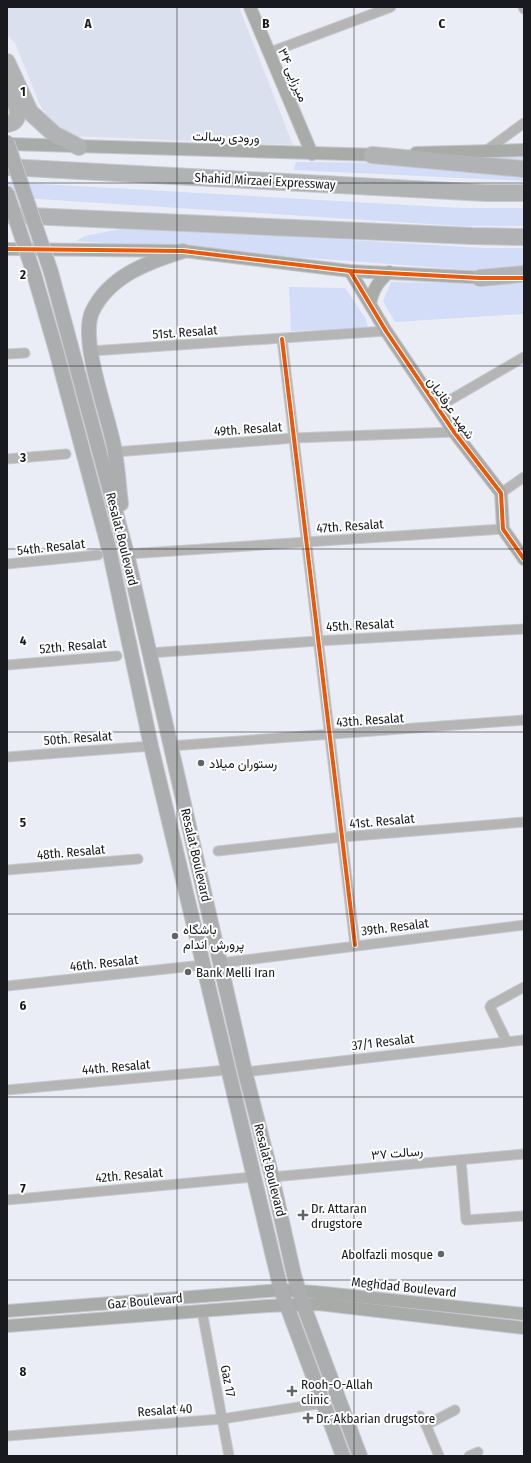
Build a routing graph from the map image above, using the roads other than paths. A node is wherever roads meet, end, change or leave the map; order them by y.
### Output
1 (250, 7) edge
2 (391, 7) edge
3 (268, 53) junction
4 (7, 62) edge
5 (7, 81) edge
6 (524, 123) edge
7 (7, 124) edge
8 (7, 143) edge
9 (79, 147) junction
10 (487, 150) junction
11 (524, 150) edge
12 (312, 154) junction
13 (372, 155) junction
14 (7, 167) edge
15 (524, 170) edge
16 (524, 189) edge
17 (7, 193) edge
18 (487, 193) junction
19 (524, 193) edge
20 (7, 215) edge
21 (524, 237) edge
22 (7, 249) edge
23 (183, 252) junction
24 (350, 270) junction
25 (389, 272) junction
26 (524, 274) edge
27 (480, 278) junction
28 (524, 278) edge
29 (370, 304) junction
30 (386, 331) junction
31 (282, 339) junction
32 (91, 351) junction
33 (25, 353) dead end
34 (7, 354) edge
35 (524, 357) edge
36 (438, 407) junction
37 (454, 432) junction
38 (294, 438) junction
39 (115, 452) junction
40 (66, 454) dead end
41 (7, 459) edge
42 (524, 477) edge
43 (501, 493) junction
44 (503, 529) junction
45 (306, 542) junction
46 (127, 554) junction
47 (98, 555) dead end
48 (524, 559) edge
49 (7, 564) edge
50 (524, 629) edge
51 (318, 641) junction
52 (149, 653) junction
53 (117, 656) dead end
54 (7, 665) edge
55 (524, 720) edge
56 (330, 736) junction
57 (150, 746) junction
58 (170, 746) junction
59 (7, 757) edge
60 (524, 822) edge
61 (342, 837) junction
62 (218, 851) dead end
63 (138, 859) dead end
64 (198, 864) junction
65 (179, 867) junction
66 (7, 870) edge
67 (524, 925) edge
68 (355, 945) junction
69 (221, 963) junction
70 (203, 965) junction
71 (7, 986) edge
72 (524, 987) edge
73 (506, 1040) junction
74 (523, 1042) edge
75 (227, 1070) junction
76 (245, 1072) junction
77 (7, 1090) edge
78 (524, 1154) edge
79 (461, 1160) junction
80 (254, 1177) junction
81 (272, 1177) junction
82 (7, 1200) edge
83 (524, 1216) edge
84 (281, 1290) junction
85 (301, 1297) junction
86 (286, 1305) junction
87 (7, 1311) edge
88 (202, 1311) junction
89 (524, 1314) edge
90 (7, 1326) edge
91 (524, 1328) edge
92 (324, 1403) junction
93 (455, 1410) dead end
94 (420, 1416) dead end
95 (222, 1419) junction
96 (426, 1425) junction
97 (7, 1436) edge
98 (478, 1452) dead end
99 (229, 1456) edge
100 (343, 1456) edge
101 (360, 1456) edge
102 (439, 1456) edge
103 (469, 1456) edge

1 - 3 main road, میرزایی ۳۴
2 - 3 street
3 - 12 main road, میرزایی ۳۴
4 - 9 highway
5 - 7 highway
6 - 10 street
8 - 9 main road, ورودی رسالت
8 - 46 main road, Resalat Boulevard, bridge
9 - 12 main road, ورودی رسالت
10 - 11 main road, ورودی رسالت
10 - 13 main road, ورودی رسالت
12 - 13 main road, ورودی رسالت
13 - 15 highway
14 - 18 highway, Shahid Mirzaei Expressway
16 - 18 highway
17 - 57 main road, Resalat Boulevard, bridge
18 - 19 highway, Shahid Mirzaei Expressway
20 - 21 highway
22 - 23 main road
23 - 24 main road
23 - 32 main road
24 - 25 main road
24 - 29 main road, شهید عرفانیان
25 - 27 main road
25 - 29 main road
26 - 27 highway
27 - 28 main road
29 - 30 main road, شهید عرفانیان
30 - 31 street, 51st. Resalat
30 - 36 main road, شهید عرفانیان
31 - 32 street, 51st. Resalat
31 - 38 street
32 - 39 main road
33 - 34 street
35 - 36 street
36 - 37 main road, شهید عرفانیان
37 - 38 street, 49th. Resalat
37 - 43 main road, شهید عرفانیان
38 - 39 street, 49th. Resalat
38 - 45 street
39 - 46 main road
40 - 41 street
42 - 43 street
43 - 44 main road
44 - 45 street, 47th. Resalat
44 - 48 main road
45 - 46 street, 47th. Resalat
45 - 51 street
46 - 52 main road, Resalat Boulevard
47 - 49 street, 54th. Resalat
50 - 51 street, 45th. Resalat
51 - 52 street, 45th. Resalat
51 - 56 street
52 - 58 main road, Resalat Boulevard
53 - 54 street, 52th. Resalat
55 - 56 street, 43th. Resalat
56 - 58 street, 43th. Resalat
56 - 61 street
57 - 59 street, 50th. Resalat
57 - 65 main road, Resalat Boulevard
58 - 64 main road, Resalat Boulevard
60 - 61 street, 41st. Resalat
61 - 62 street, 41st. Resalat
61 - 68 street
63 - 66 street, 48th. Resalat
64 - 65 main road
64 - 69 main road, Resalat Boulevard
65 - 70 main road, Resalat Boulevard
67 - 68 street, 39th. Resalat
68 - 69 street, 39th. Resalat
69 - 76 main road, Resalat Boulevard
70 - 71 street, 46th. Resalat
70 - 75 main road, Resalat Boulevard
72 - 73 street
73 - 74 street, 37/1 Resalat
73 - 76 street, 37/1 Resalat
75 - 77 street, 44th. Resalat
75 - 80 main road, Resalat Boulevard
76 - 81 main road, Resalat Boulevard
78 - 79 street, رسالت ۳۷
79 - 81 street, رسالت ۳۷
79 - 83 street
80 - 82 street, 42th. Resalat
80 - 84 main road, Resalat Boulevard
81 - 85 main road, Resalat Boulevard
84 - 85 main road, Meghdad Boulevard
84 - 86 main road, Resalat Boulevard
84 - 87 main road, Gaz Boulevard
85 - 86 main road, Meghdad Boulevard
85 - 89 main road, Meghdad Boulevard
85 - 91 main road, Meghdad Boulevard
85 - 101 main road, Resalat Boulevard
86 - 88 main road, Gaz Boulevard
86 - 92 main road, Resalat Boulevard
88 - 90 main road, Gaz Boulevard
88 - 95 street, Gaz 17
92 - 95 street, Resalat 40
92 - 100 main road, Resalat Boulevard
93 - 96 street
94 - 96 street
95 - 97 street, Resalat 40
95 - 99 street, Gaz 17
96 - 102 street
98 - 103 street

